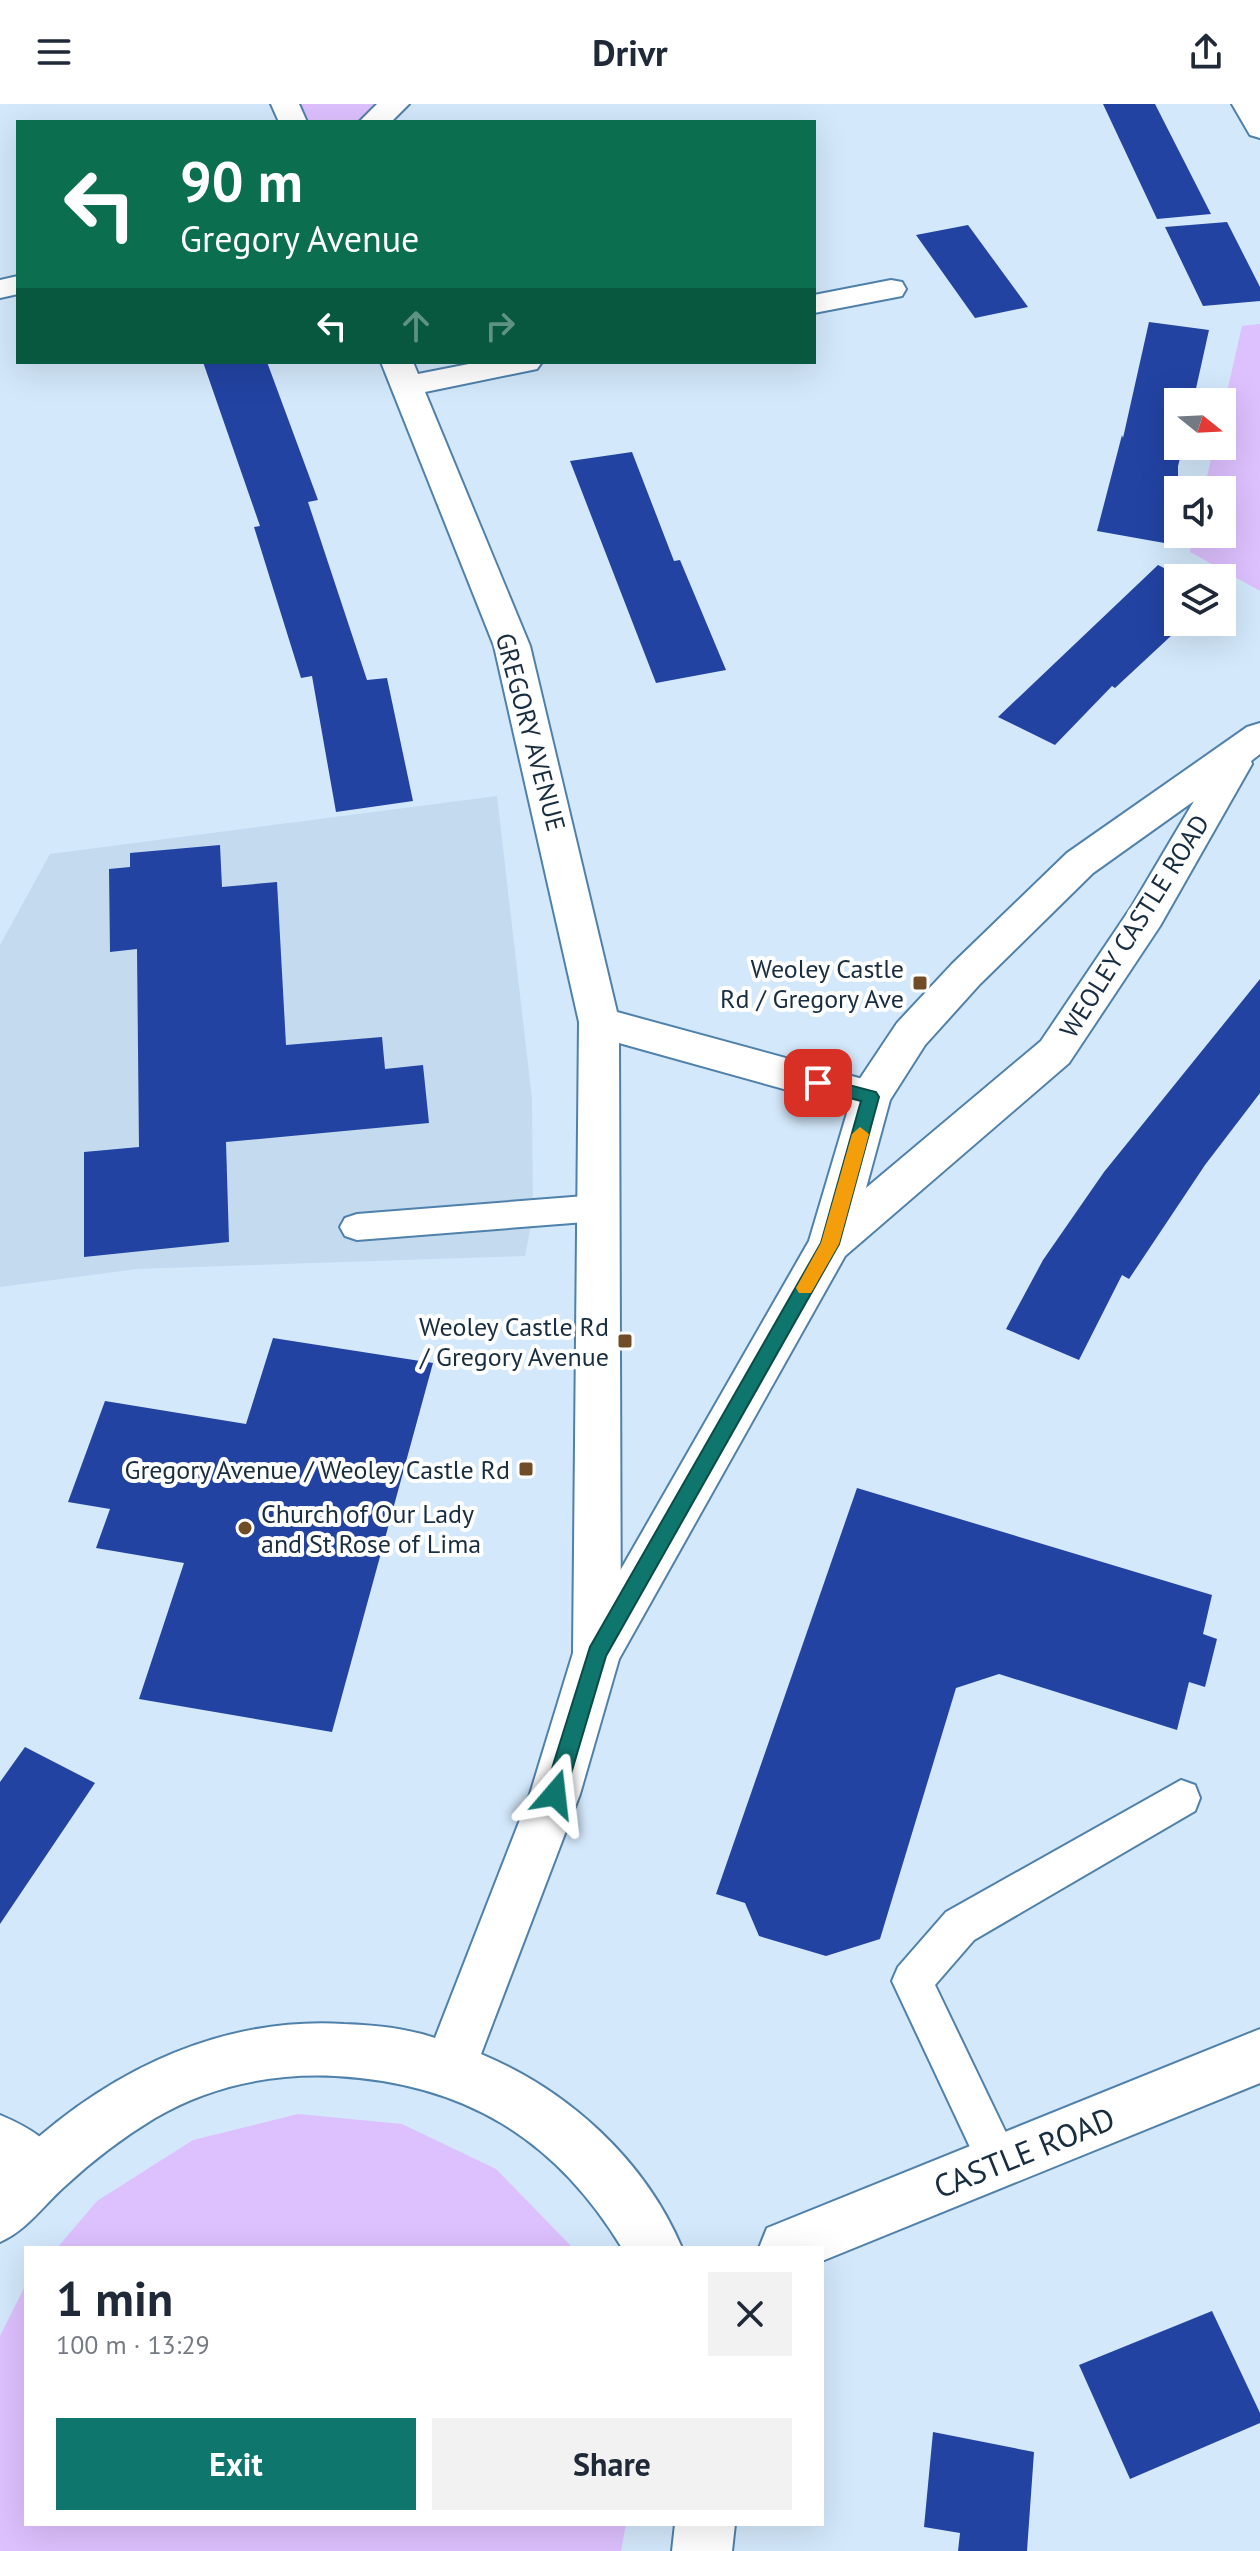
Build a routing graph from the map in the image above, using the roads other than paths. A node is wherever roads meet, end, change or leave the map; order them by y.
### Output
1 (395, 104) edge
2 (1246, 104) edge
3 (375, 120) edge
4 (1260, 129) edge
5 (891, 289) dead end
6 (816, 304) edge
7 (505, 364) edge
8 (402, 374) edge
9 (1251, 744) edge
10 (599, 1022) junction
11 (870, 1097) junction
12 (598, 1208) junction
13 (357, 1227) dead end
14 (830, 1244) junction
15 (597, 1653) junction
16 (1181, 1798) dead end
17 (1260, 2056) edge
18 (450, 2067) junction
19 (19, 2156) edge
20 (999, 2162) junction
21 (0, 2214) edge
22 (653, 2246) edge
23 (792, 2246) edge
24 (705, 2526) edge
25 (702, 2551) edge

1 - 3 street
2 - 4 street
5 - 6 street
7 - 8 street
8 - 10 street, GREGORY AVENUE
9 - 11 street, WEOLEY CASTLE ROAD
9 - 14 street, WEOLEY CASTLE ROAD
10 - 11 street
10 - 12 street, GREGORY AVENUE
11 - 14 street, WEOLEY CASTLE ROAD
12 - 13 lane
12 - 15 street, GREGORY AVENUE
14 - 15 street, WEOLEY CASTLE ROAD
15 - 18 street, WEOLEY CASTLE ROAD
16 - 20 lane
17 - 20 street, CASTLE ROAD
18 - 19 street
18 - 22 street
19 - 21 street
20 - 23 street, CASTLE ROAD
24 - 25 street

